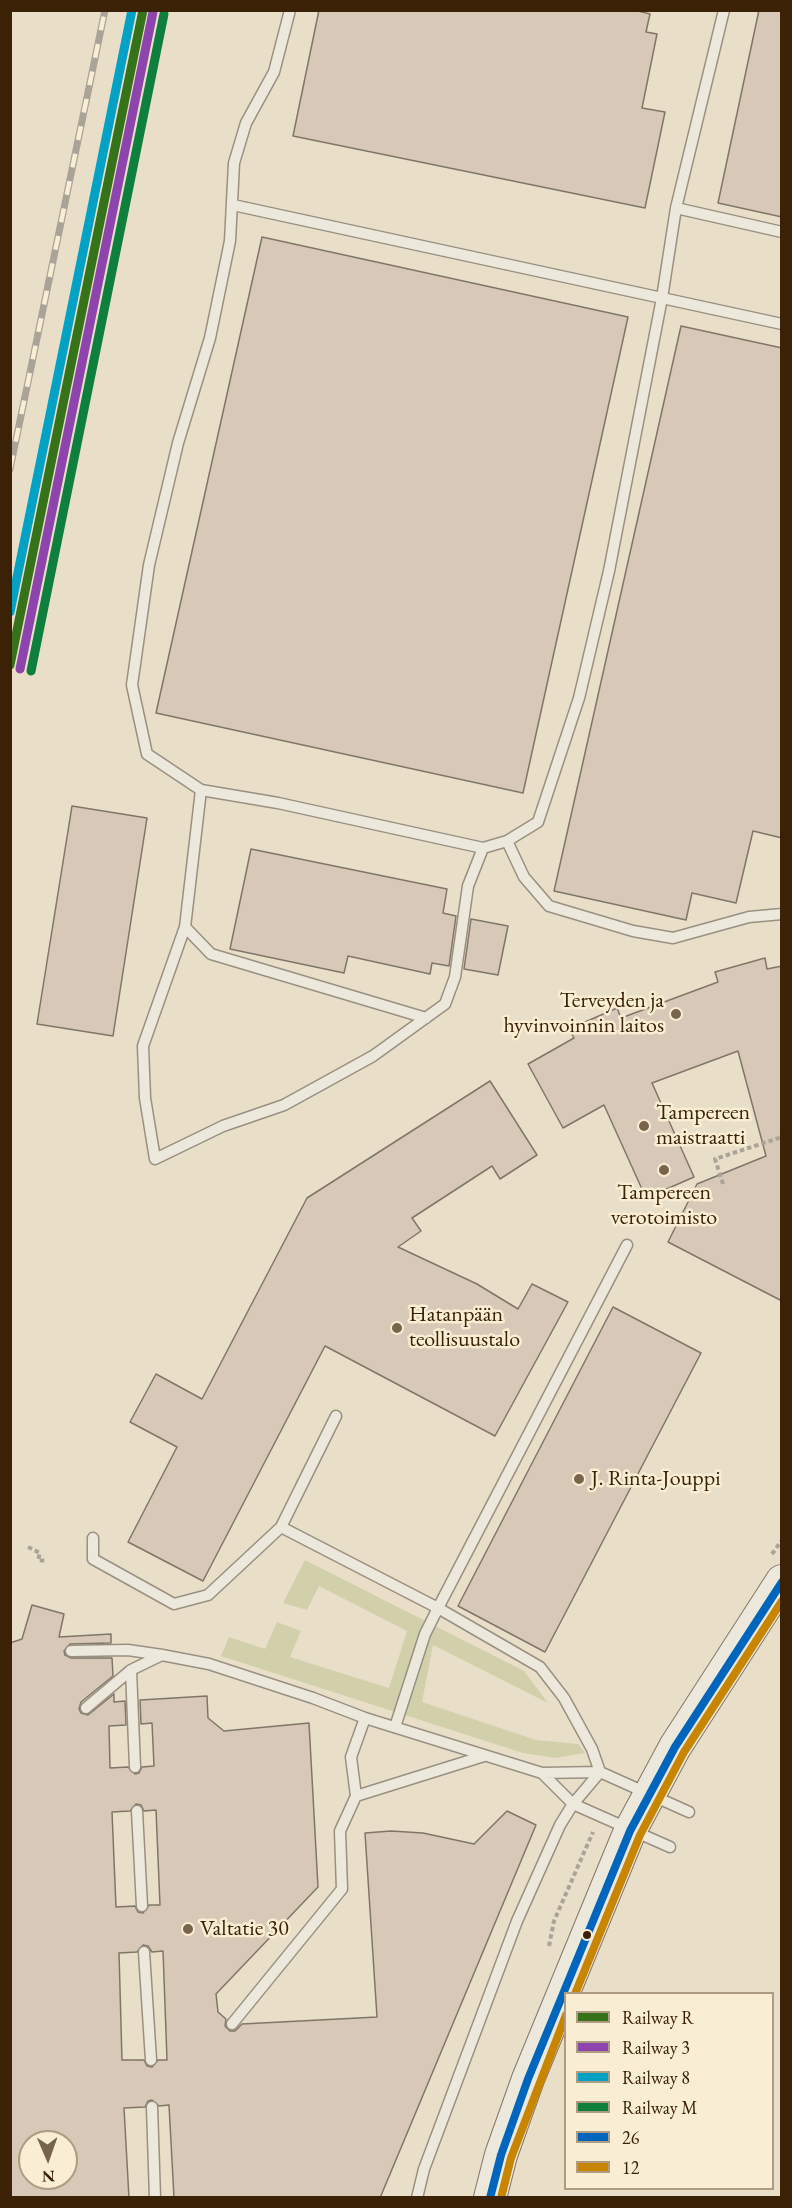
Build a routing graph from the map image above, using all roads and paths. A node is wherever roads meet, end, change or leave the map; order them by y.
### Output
1 (290, 10) edge
2 (724, 10) edge
3 (233, 205) junction
4 (676, 208) junction
5 (782, 232) edge
6 (662, 298) junction
7 (782, 324) edge
8 (201, 790) junction
9 (507, 842) junction
10 (483, 848) junction
11 (782, 914) edge
12 (185, 927) junction
13 (426, 1018) junction
14 (782, 1137) edge
15 (723, 1184) dead end
16 (627, 1245) dead end
17 (336, 1416) dead end
18 (281, 1527) junction
19 (93, 1538) dead end
20 (28, 1547) dead end
21 (47, 1561) dead end
22 (782, 1581) edge
23 (438, 1608) junction
24 (71, 1651) dead end
25 (162, 1655) junction
26 (131, 1670) junction
27 (86, 1708) dead end
28 (365, 1718) junction
29 (395, 1728) junction
30 (484, 1755) junction
31 (135, 1767) dead end
32 (600, 1772) junction
33 (542, 1773) junction
34 (650, 1793) junction
35 (356, 1797) junction
36 (573, 1804) junction
37 (137, 1811) dead end
38 (689, 1812) dead end
39 (630, 1830) junction
40 (670, 1847) dead end
41 (142, 1906) dead end
42 (144, 1952) dead end
43 (232, 2024) dead end
44 (151, 2060) dead end
45 (152, 2106) dead end
46 (155, 2198) edge
47 (417, 2198) edge
48 (490, 2198) edge

1 - 3 lane
2 - 4 lane
3 - 6 lane
3 - 8 lane
4 - 5 lane
4 - 6 lane
6 - 7 lane
6 - 9 lane
8 - 10 lane
8 - 12 lane
9 - 10 lane
9 - 11 lane
10 - 13 lane
12 - 13 lane
12 - 13 lane
14 - 15 path
16 - 23 lane
17 - 18 lane
18 - 19 lane
18 - 23 lane
20 - 21 path
22 - 34 main road
23 - 29 lane
23 - 32 lane
24 - 25 lane
25 - 26 lane
25 - 28 lane
26 - 27 lane
26 - 31 lane
28 - 29 lane
28 - 35 lane
29 - 30 lane
30 - 33 lane
30 - 35 lane
32 - 33 lane
32 - 34 lane
32 - 36 lane
33 - 36 lane
34 - 38 lane
34 - 39 main road
35 - 43 lane
36 - 39 lane
36 - 47 lane
37 - 41 lane
39 - 40 lane
39 - 48 main road
42 - 44 lane
45 - 46 lane

